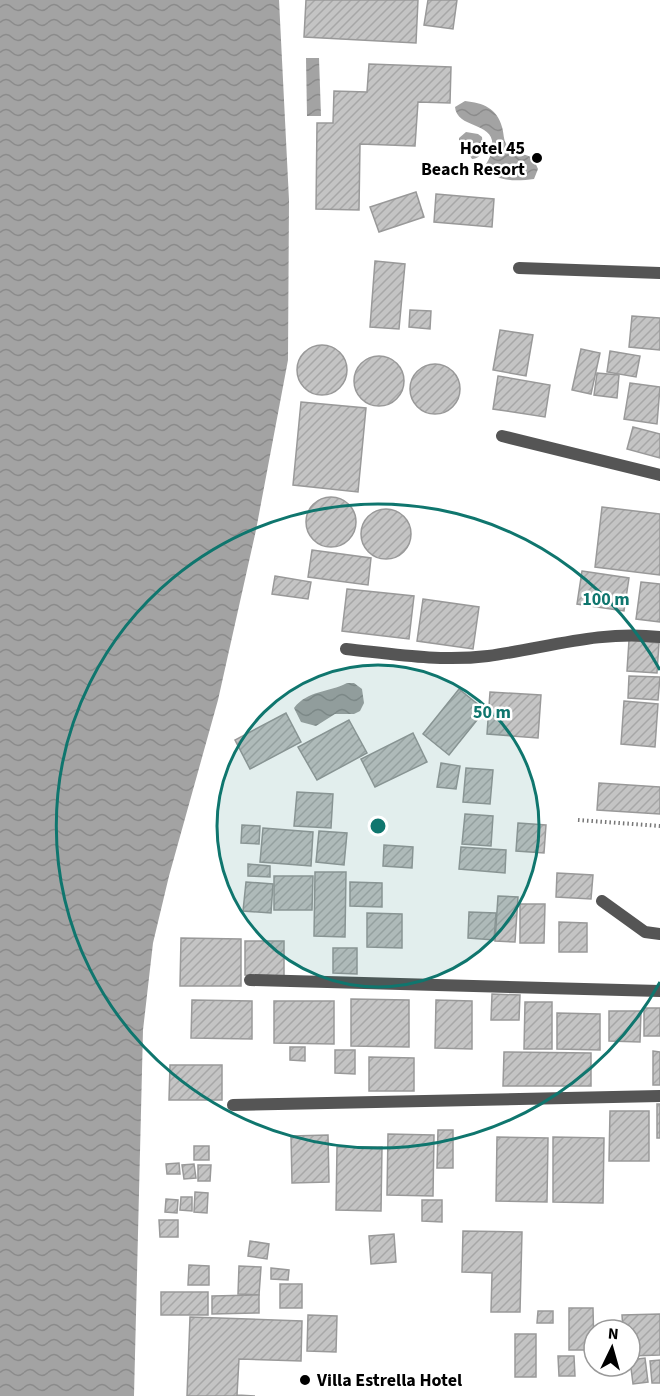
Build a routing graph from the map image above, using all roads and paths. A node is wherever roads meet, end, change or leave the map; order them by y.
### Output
1 (519, 268) dead end
2 (660, 273) edge
3 (502, 436) dead end
4 (660, 475) edge
5 (660, 637) edge
6 (346, 649) dead end
7 (578, 820) dead end
8 (660, 826) edge
9 (602, 901) dead end
10 (660, 934) edge
11 (250, 980) dead end
12 (660, 991) edge
13 (660, 1096) edge
14 (233, 1106) dead end

1 - 2 street
3 - 4 street
5 - 6 street
7 - 8 path
9 - 10 street
11 - 12 street
13 - 14 street

